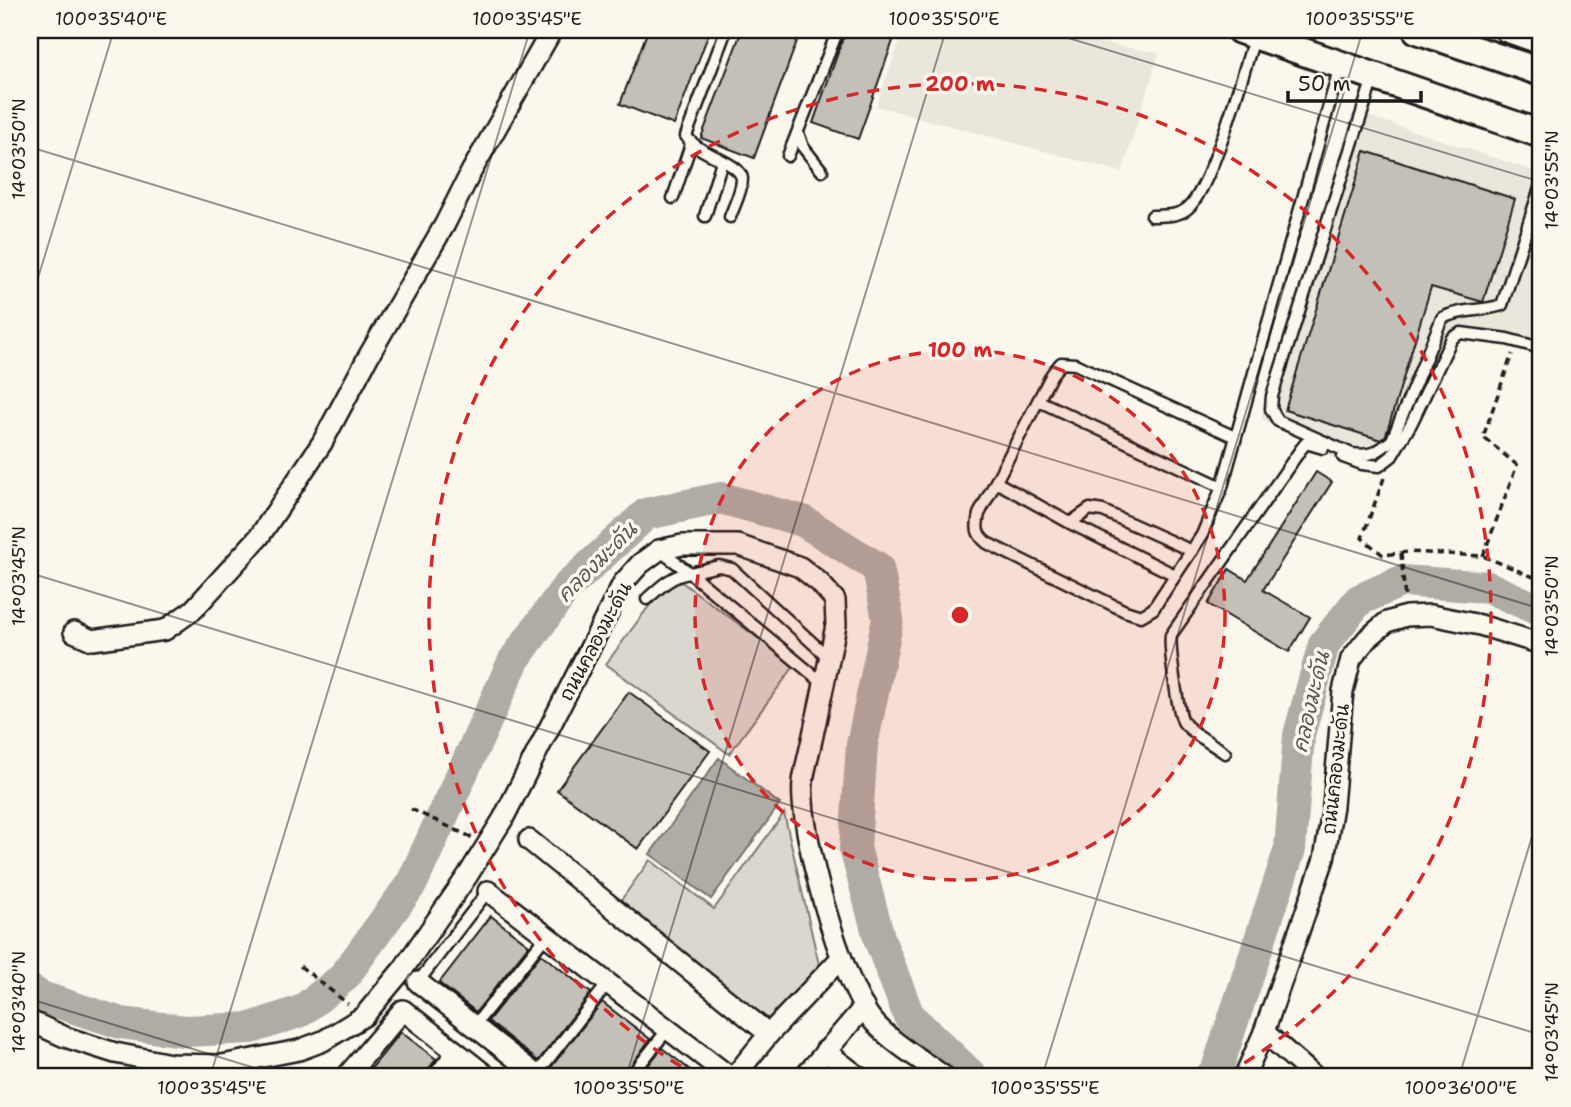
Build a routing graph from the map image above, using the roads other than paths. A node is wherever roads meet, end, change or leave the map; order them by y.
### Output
1 (552, 30) edge
2 (726, 30) edge
3 (838, 30) edge
4 (1417, 30) edge
5 (1248, 33) edge
6 (1341, 64) junction
7 (1541, 72) edge
8 (1373, 76) junction
9 (798, 132) junction
10 (1541, 134) edge
11 (691, 144) junction
12 (788, 156) dead end
13 (722, 161) junction
14 (822, 171) dead end
15 (1541, 185) edge
16 (673, 198) dead end
17 (705, 216) dead end
18 (1152, 216) dead end
19 (730, 217) dead end
20 (1541, 348) edge
21 (1039, 401) junction
22 (1235, 437) junction
23 (996, 482) junction
24 (1223, 487) junction
25 (1070, 523) junction
26 (659, 550) junction
27 (1192, 551) junction
28 (690, 573) junction
29 (1175, 575) junction
30 (647, 599) dead end
31 (74, 632) dead end
32 (1541, 644) edge
33 (830, 659) junction
34 (824, 684) junction
35 (1225, 753) dead end
36 (529, 840) dead end
37 (488, 891) joint
38 (546, 936) junction
39 (841, 958) junction
40 (418, 982) joint
41 (608, 983) junction
42 (863, 1007) junction
43 (30, 1021) edge
44 (474, 1026) junction
45 (668, 1029) junction
46 (1264, 1032) junction
47 (769, 1034) junction
48 (825, 1051) junction
49 (456, 1053) junction
50 (222, 1065) junction
51 (537, 1076) edge
52 (237, 1077) edge
53 (346, 1077) edge
54 (438, 1077) edge
55 (488, 1077) edge
56 (629, 1077) edge
57 (732, 1077) edge
58 (804, 1077) edge
59 (859, 1077) edge
60 (945, 1077) edge
61 (1244, 1077) edge
62 (1315, 1077) edge

1 - 31 street
2 - 11 lane
3 - 9 lane
4 - 7 main road
5 - 6 main road
5 - 18 lane
6 - 8 main road
6 - 22 lane
8 - 10 main road
8 - 15 lane
9 - 12 lane
9 - 14 lane
11 - 13 lane
11 - 16 lane
13 - 17 lane
13 - 19 lane
20 - 35 lane
21 - 22 lane
21 - 23 lane
21 - 24 lane
22 - 24 lane
23 - 25 lane
23 - 29 lane
24 - 27 lane
25 - 27 lane
25 - 29 lane
26 - 28 lane
26 - 33 street
26 - 50 street, ถนนคลองมะดัน
27 - 29 lane
28 - 30 lane
28 - 33 lane
28 - 34 lane
32 - 46 street, ถนนคลองมะดัน
33 - 34 street
34 - 39 street
36 - 47 street
37 - 38 street
37 - 40 lane
38 - 41 street
38 - 44 lane
39 - 42 street
39 - 47 street
40 - 44 street
41 - 45 street
41 - 51 lane
42 - 48 street
42 - 60 street
43 - 50 street, ถนนคลองมะดัน
44 - 51 street
45 - 56 lane
45 - 57 street
46 - 61 street, ถนนคลองมะดัน
46 - 62 street
47 - 57 street
48 - 58 street
48 - 59 street
49 - 53 street
49 - 54 street
49 - 55 street
50 - 52 street

